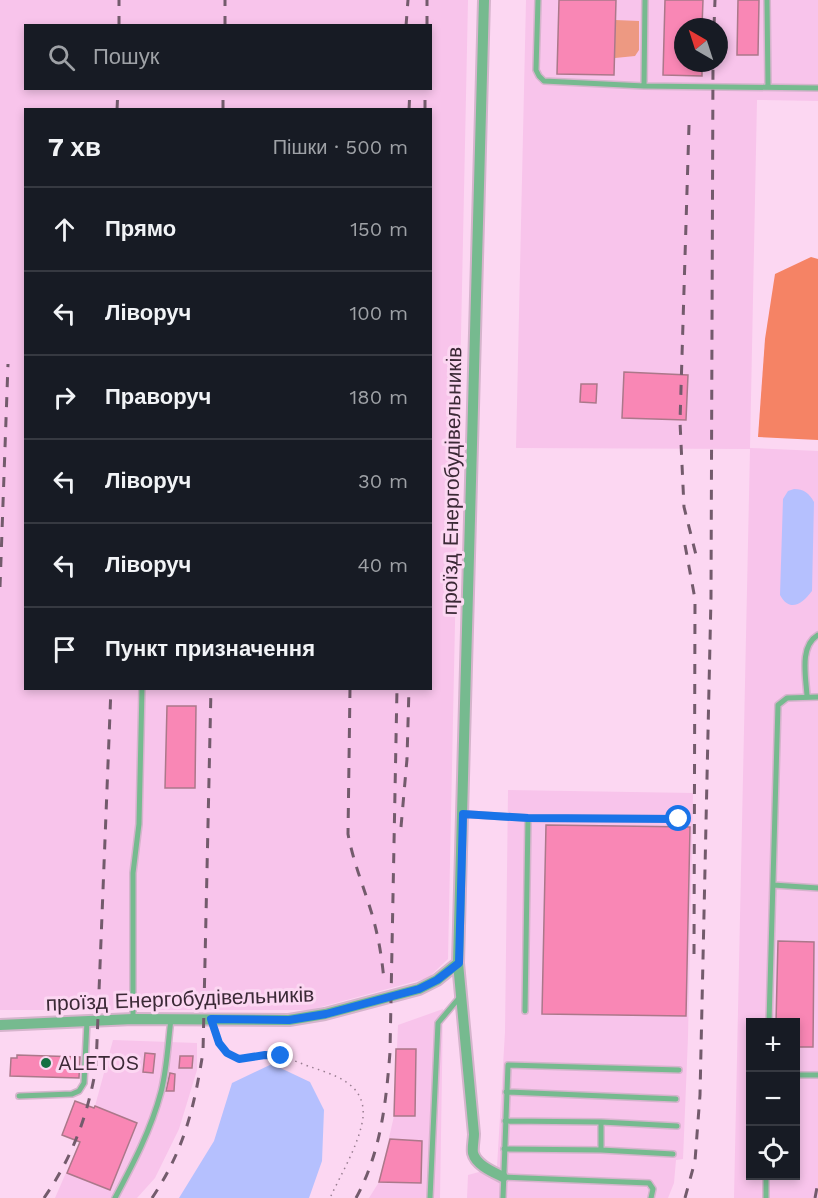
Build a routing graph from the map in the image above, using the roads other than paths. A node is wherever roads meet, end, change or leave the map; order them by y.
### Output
1 (484, 0) edge
2 (538, 0) edge
3 (645, 0) edge
4 (767, 0) edge
5 (644, 86) junction
6 (768, 87) junction
7 (818, 88) edge
8 (818, 635) edge
9 (142, 690) edge
10 (807, 696) junction
11 (818, 697) edge
12 (463, 814) junction
13 (528, 818) junction
14 (679, 819) dead end
15 (773, 885) junction
16 (818, 888) edge
17 (459, 963) junction
18 (460, 997) junction
19 (525, 1011) dead end
20 (769, 1018) edge
21 (171, 1019) junction
22 (133, 1020) junction
23 (87, 1021) junction
24 (0, 1025) edge
25 (679, 1070) dead end
26 (800, 1075) edge
27 (818, 1075) edge
28 (506, 1092) junction
29 (19, 1096) dead end
30 (676, 1099) dead end
31 (505, 1121) junction
32 (601, 1122) junction
33 (677, 1126) dead end
34 (504, 1149) junction
35 (601, 1150) junction
36 (673, 1154) dead end
37 (503, 1177) junction
38 (766, 1180) edge
39 (115, 1198) edge
40 (430, 1198) edge
41 (503, 1198) edge
42 (651, 1198) edge
43 (766, 1198) edge

1 - 12 street, проїзд Енергобудівельників
2 - 5 lane
3 - 5 lane
4 - 6 lane
5 - 6 lane
6 - 7 lane
8 - 10 lane
9 - 22 lane
10 - 11 lane
10 - 15 lane
12 - 13 lane
12 - 17 street, проїзд Енергобудівельників
13 - 14 lane
13 - 19 lane
15 - 16 lane
15 - 20 lane
17 - 18 street, проїзд Енергобудівельників
17 - 21 street, проїзд Енергобудівельників
18 - 37 street, проїзд Енергобудівельників
18 - 40 lane
21 - 22 street, проїзд Енергобудівельників
21 - 39 lane
22 - 23 street, проїзд Енергобудівельників
23 - 24 street, проїзд Енергобудівельників
23 - 29 lane
25 - 28 lane
26 - 27 lane
28 - 30 lane
28 - 31 lane
31 - 32 lane
31 - 34 lane
32 - 33 lane
32 - 35 lane
34 - 35 lane
34 - 37 lane
35 - 36 lane
37 - 41 lane
37 - 42 lane
38 - 43 lane

